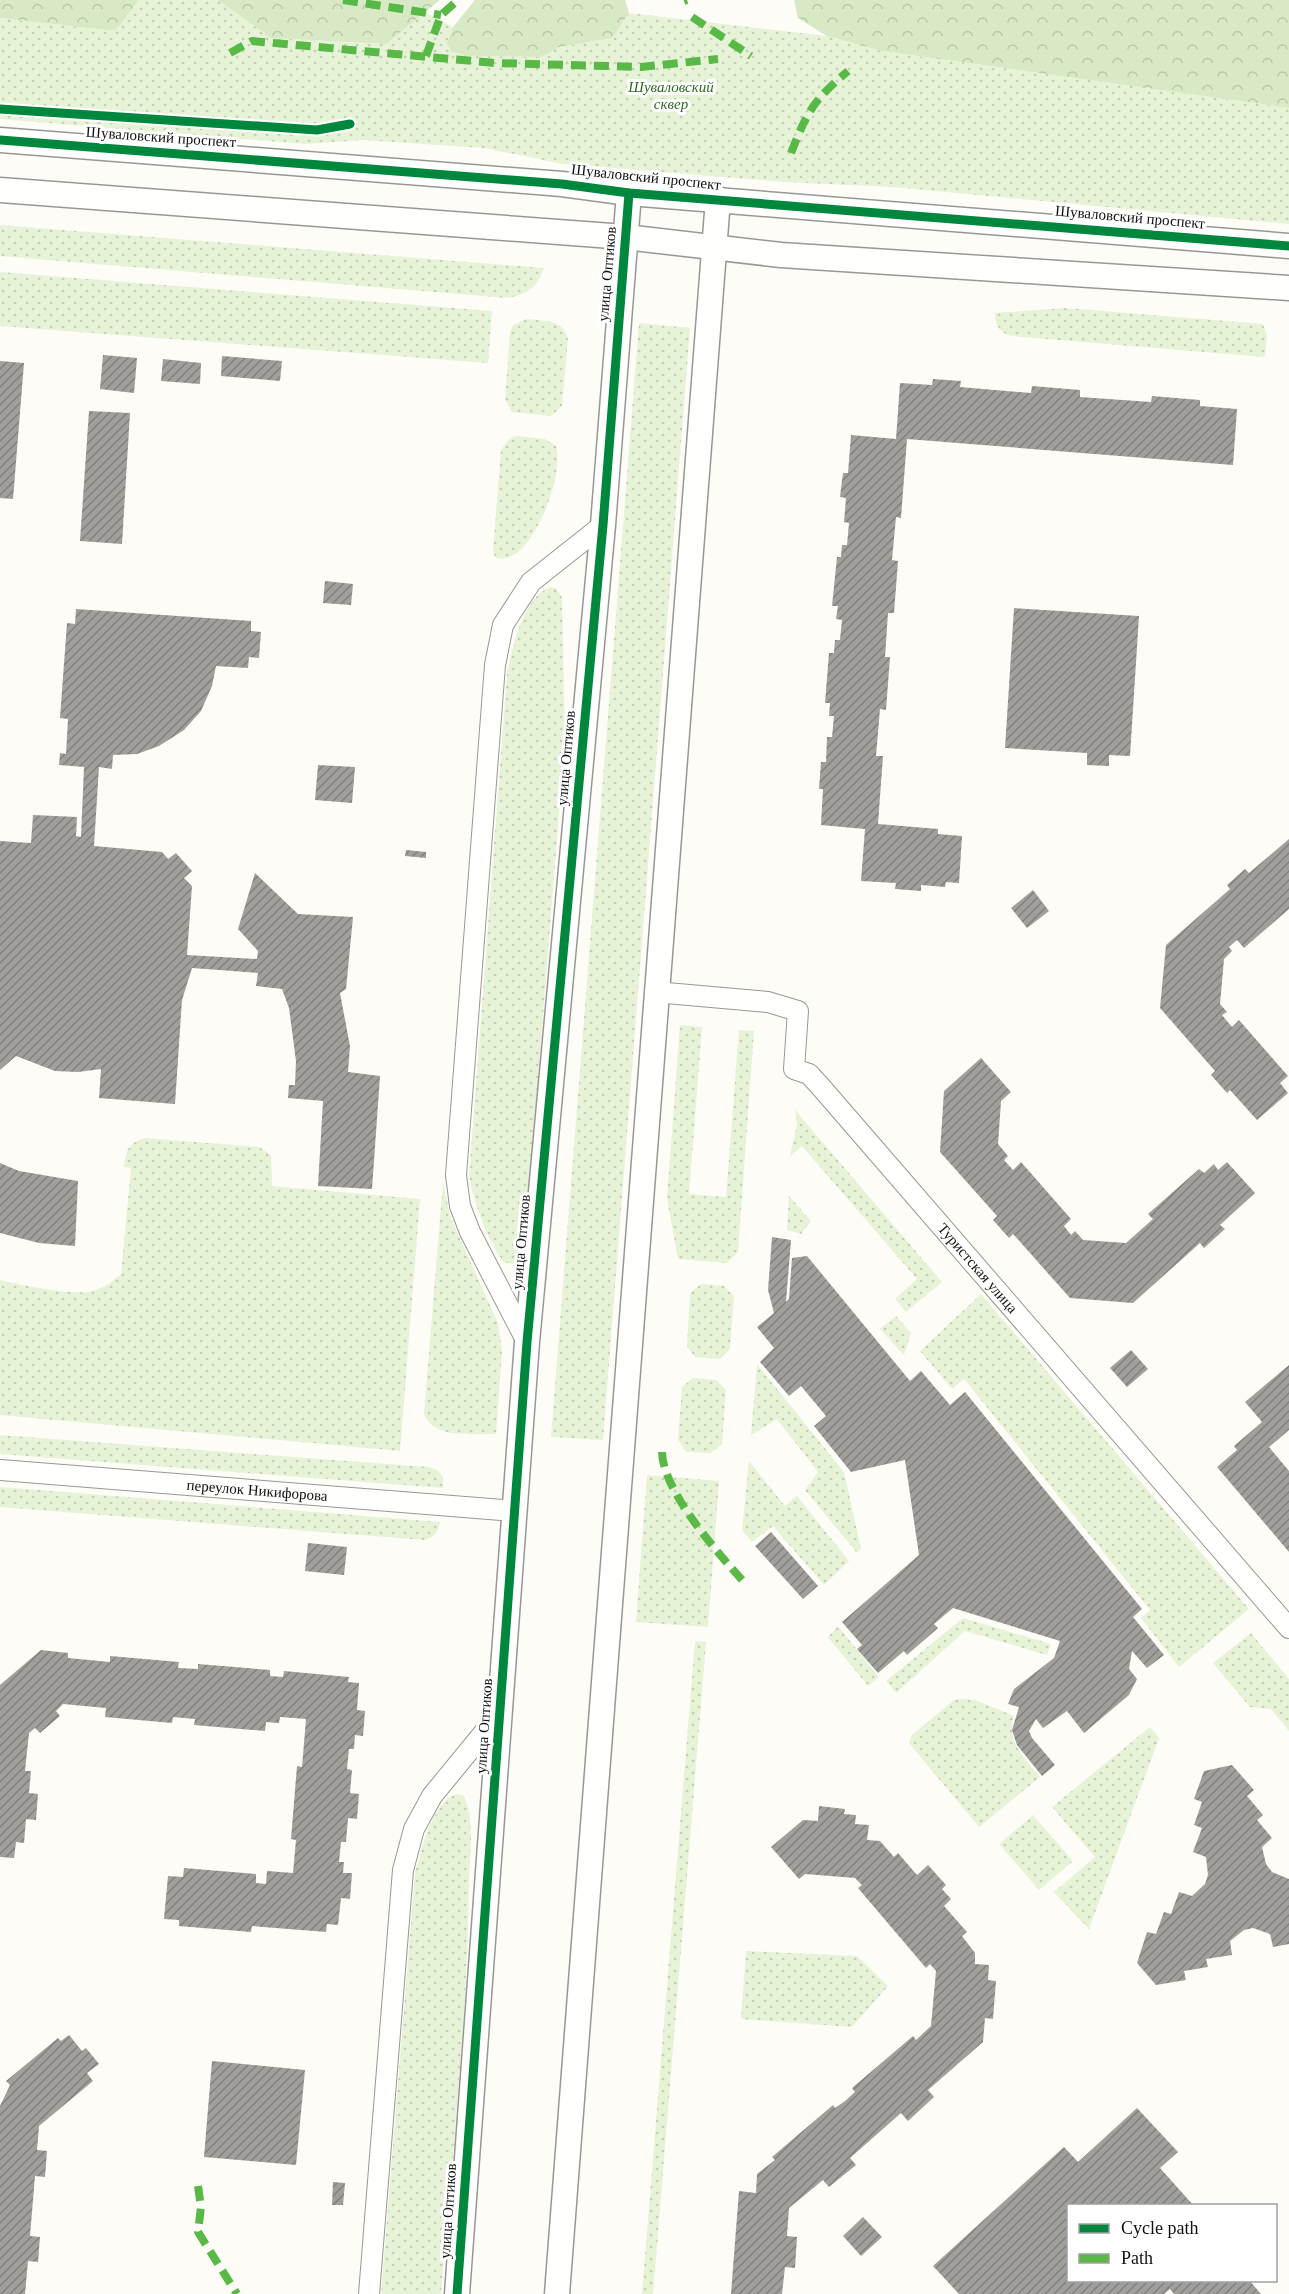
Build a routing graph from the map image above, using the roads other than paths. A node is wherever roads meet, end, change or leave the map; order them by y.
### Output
1 (0, 140) edge
2 (0, 190) edge
3 (630, 193) junction
4 (718, 199) junction
5 (625, 237) junction
6 (713, 246) junction
7 (1289, 246) edge
8 (1289, 288) edge
9 (603, 525) junction
10 (655, 992) junction
11 (527, 1342) junction
12 (0, 1470) edge
13 (515, 1511) junction
14 (1289, 1628) edge
15 (500, 1713) junction
16 (369, 2294) edge
17 (457, 2294) edge
18 (557, 2294) edge

1 - 3 street, Шуваловский проспект
2 - 5 street
3 - 4 street, Шуваловский проспект
3 - 5 street, улица Оптиков
4 - 6 street
4 - 7 street, Шуваловский проспект
5 - 6 street
5 - 9 street, улица Оптиков
6 - 8 street
6 - 10 street
9 - 11 street, улица Оптиков
9 - 11 street
10 - 14 street, Туристская улица
10 - 18 street
11 - 13 street, улица Оптиков
12 - 13 street, переулок Никифорова
13 - 15 street, улица Оптиков
15 - 16 street
15 - 17 street, улица Оптиков

